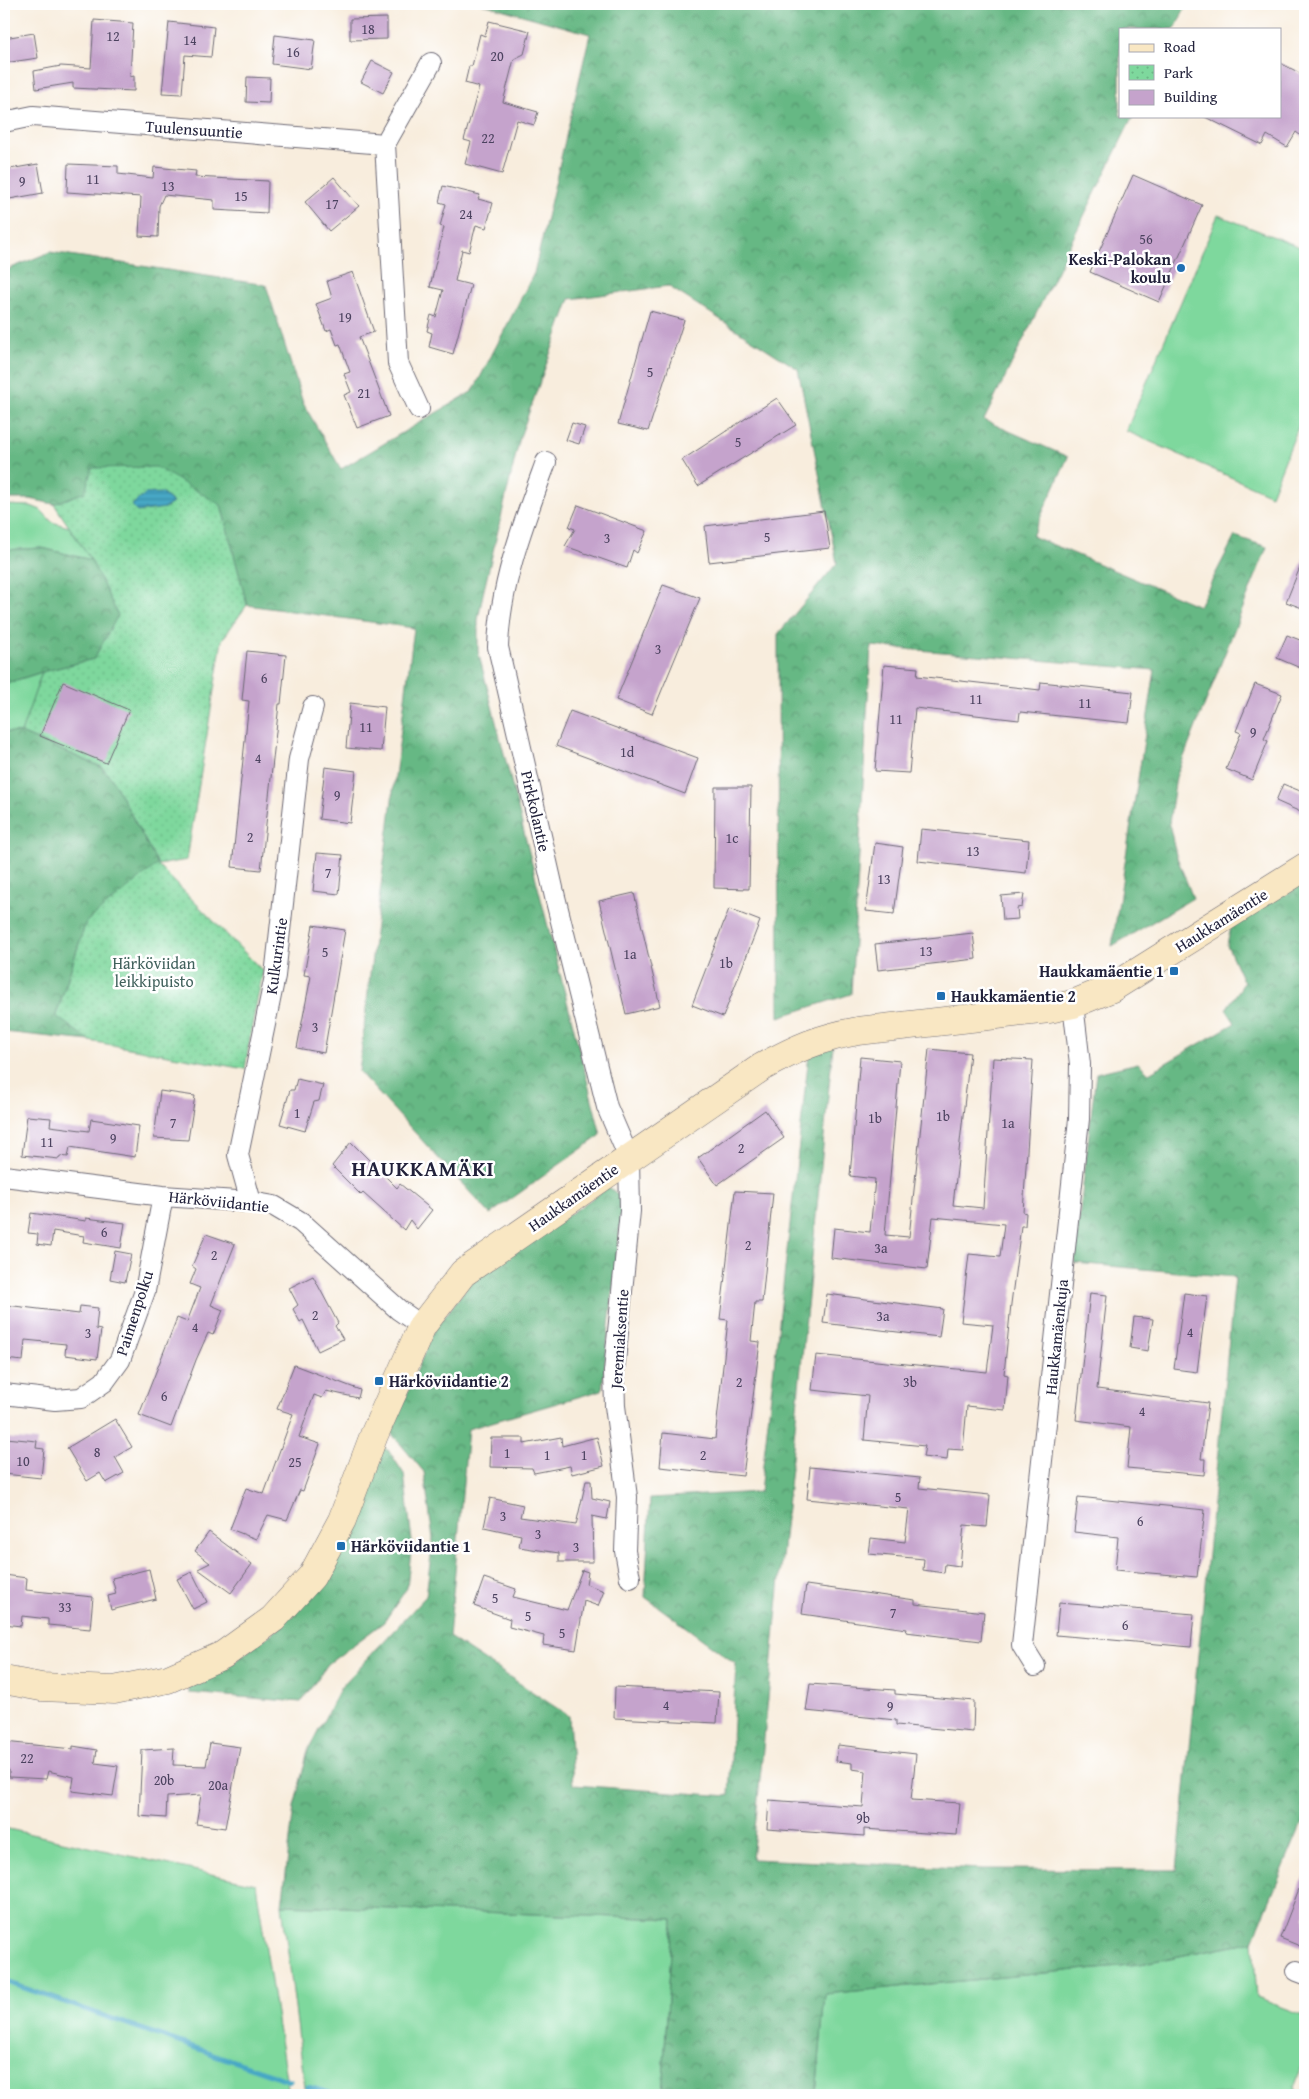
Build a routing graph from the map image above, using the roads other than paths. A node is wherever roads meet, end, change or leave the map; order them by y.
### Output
1 (431, 62) dead end
2 (4, 122) edge
3 (385, 144) junction
4 (419, 409) dead end
5 (546, 462) dead end
6 (313, 707) dead end
7 (1305, 867) edge
8 (1072, 1004) junction
9 (629, 1158) junction
10 (4, 1176) edge
11 (163, 1196) junction
12 (251, 1202) junction
13 (422, 1326) junction
14 (4, 1394) edge
15 (630, 1578) dead end
16 (1035, 1666) dead end
17 (4, 1680) edge

1 - 3 street
2 - 3 street, Tuulensuuntie
3 - 4 street
5 - 9 street, Pirkkolantie
6 - 12 street, Kulkurintie
7 - 8 street, Haukkamäentie
8 - 9 street, Haukkamäentie
8 - 16 street, Haukkamäenkuja
9 - 13 street, Haukkamäentie
9 - 15 street, Jeremiaksentie
10 - 11 street, Härköviidantie
11 - 12 street, Härköviidantie
11 - 14 street, Paimenpolku
12 - 13 street, Härköviidantie
13 - 17 street, Haukkamäentie

